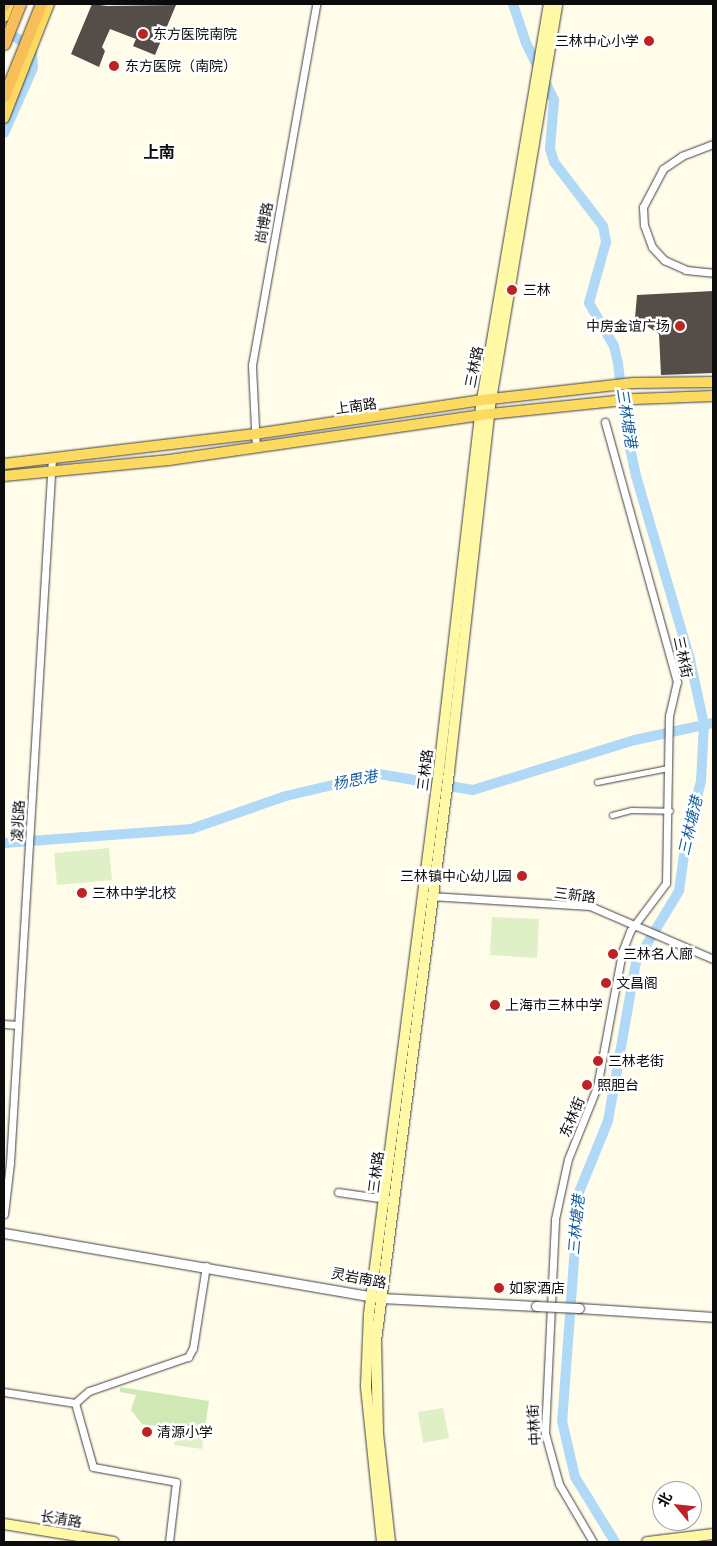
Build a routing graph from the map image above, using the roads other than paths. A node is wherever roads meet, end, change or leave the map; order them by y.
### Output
1 (9, 4) edge
2 (20, 4) edge
3 (36, 4) edge
4 (45, 4) edge
5 (316, 4) edge
6 (549, 4) edge
7 (557, 4) edge
8 (4, 17) edge
9 (546, 43) junction
10 (4, 44) edge
11 (4, 80) edge
12 (4, 88) edge
13 (6, 101) edge
14 (4, 118) edge
15 (713, 144) edge
16 (713, 273) edge
17 (713, 382) edge
18 (713, 396) edge
19 (486, 400) junction
20 (485, 415) junction
21 (605, 422) dead end
22 (255, 434) junction
23 (256, 448) junction
24 (52, 459) junction
25 (4, 464) edge
26 (52, 472) junction
27 (4, 476) edge
28 (668, 768) junction
29 (597, 782) dead end
30 (670, 811) junction
31 (612, 815) dead end
32 (427, 896) junction
33 (638, 925) junction
34 (713, 959) edge
35 (4, 1024) edge
36 (18, 1025) junction
37 (338, 1192) dead end
38 (386, 1199) junction
39 (4, 1214) edge
40 (4, 1233) edge
41 (206, 1266) junction
42 (550, 1295) joint
43 (376, 1296) junction
44 (713, 1317) edge
45 (4, 1392) edge
46 (74, 1403) junction
47 (4, 1524) edge
48 (713, 1534) edge
49 (114, 1542) edge
50 (169, 1542) edge
51 (382, 1542) edge
52 (390, 1542) edge
53 (593, 1542) edge
54 (647, 1542) edge

1 - 8 main road
2 - 10 highway
3 - 11 highway
4 - 12 main road
4 - 13 highway
5 - 22 street, 尚博路
6 - 9 main road, 三林路
7 - 9 main road, 三林路
9 - 19 main road, 三林路
13 - 14 main road
15 - 16 street
17 - 19 main road, 上南路
18 - 20 main road, 上南路
19 - 20 main road, 三林路
19 - 22 main road, 上南路
20 - 23 main road, 上南路
20 - 32 main road, 三林路
21 - 28 street, 三林街
22 - 23 street, 尚博路
22 - 24 main road, 上南路
23 - 26 main road, 上南路
24 - 25 main road, 上南路
24 - 26 street, 凌兆路
26 - 27 main road, 上南路
26 - 36 street, 凌兆路
28 - 29 street
28 - 30 street, 三林街
30 - 31 street
30 - 33 street, 三林街
32 - 33 street, 三新路
32 - 38 main road, 三林路
32 - 43 main road, 三林路
33 - 34 street, 三新路
33 - 42 street, 东林街
35 - 36 street
36 - 39 street, 凌兆路
37 - 38 street
38 - 43 main road, 三林路
40 - 41 street, 灵岩南路
41 - 43 street, 灵岩南路
41 - 46 street
42 - 53 street, 中林街
43 - 44 street, 灵岩南路, bridge
43 - 51 main road, 三林路
43 - 52 main road, 三林路
45 - 46 street
46 - 50 street
47 - 49 main road, 长清路
48 - 54 main road

